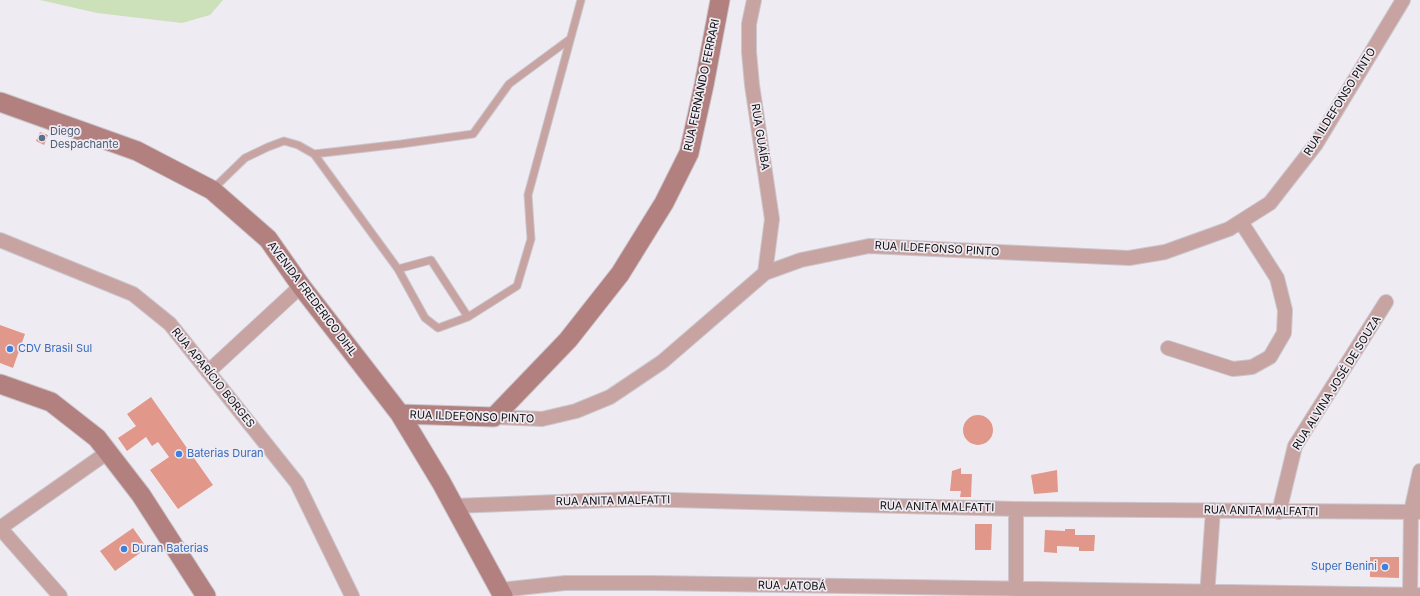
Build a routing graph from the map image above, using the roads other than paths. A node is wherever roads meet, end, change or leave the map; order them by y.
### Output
1 (581, 0) edge
2 (720, 0) edge
3 (754, 0) edge
4 (1403, 0) edge
5 (570, 39) junction
6 (0, 102) edge
7 (314, 154) junction
8 (212, 190) junction
9 (1241, 222) junction
10 (0, 240) edge
11 (398, 269) junction
12 (764, 273) junction
13 (301, 286) junction
14 (1386, 302) dead end
15 (468, 317) junction
16 (1168, 348) dead end
17 (208, 372) junction
18 (0, 384) edge
19 (400, 414) junction
20 (494, 417) junction
21 (108, 452) junction
22 (1420, 472) edge
23 (454, 506) junction
24 (1016, 508) junction
25 (1213, 510) junction
26 (1279, 512) junction
27 (1416, 512) edge
28 (0, 528) edge
29 (653, 583) junction
30 (823, 591) edge
31 (1016, 592) edge
32 (502, 593) edge
33 (1207, 594) edge
34 (1413, 595) edge
35 (60, 596) edge
36 (206, 596) edge
37 (352, 596) edge
38 (659, 596) edge

1 - 5 lane
2 - 20 main road, RUA FERNANDO FERRARI
3 - 12 street, RUA GUAÍBA
4 - 9 street, RUA ILDEFONSO PINTO
5 - 7 lane
5 - 15 lane
6 - 8 main road, AVENIDA FREDERICO DIHL
7 - 8 lane
7 - 11 lane
8 - 13 main road, AVENIDA FREDERICO DIHL
9 - 12 street, RUA ILDEFONSO PINTO
9 - 16 street
10 - 17 street, RUA APARÍCIO BORGES
11 - 15 lane
11 - 15 lane
12 - 20 street, RUA ILDEFONSO PINTO
13 - 17 street
13 - 19 main road, AVENIDA FREDERICO DIHL
14 - 26 street, RUA ALVINA JOSÉ DE SOUZA
17 - 37 street, RUA APARÍCIO BORGES
18 - 21 main road
19 - 20 main road, RUA ILDEFONSO PINTO
19 - 23 main road, AVENIDA FREDERICO DIHL
21 - 28 street
21 - 36 main road
22 - 27 street
23 - 24 street, RUA ANITA MALFATTI
23 - 32 main road, AVENIDA FREDERICO DIHL
24 - 25 street, RUA ANITA MALFATTI
24 - 31 street
25 - 26 street, RUA ANITA MALFATTI
25 - 33 street
26 - 27 street, RUA ANITA MALFATTI
27 - 34 street
28 - 35 street
29 - 30 street, RUA JATOBÁ
29 - 32 street, RUA JATOBÁ
29 - 38 street
30 - 31 street, RUA JATOBÁ
31 - 33 street, RUA JATOBÁ
33 - 34 street, RUA JATOBÁ

